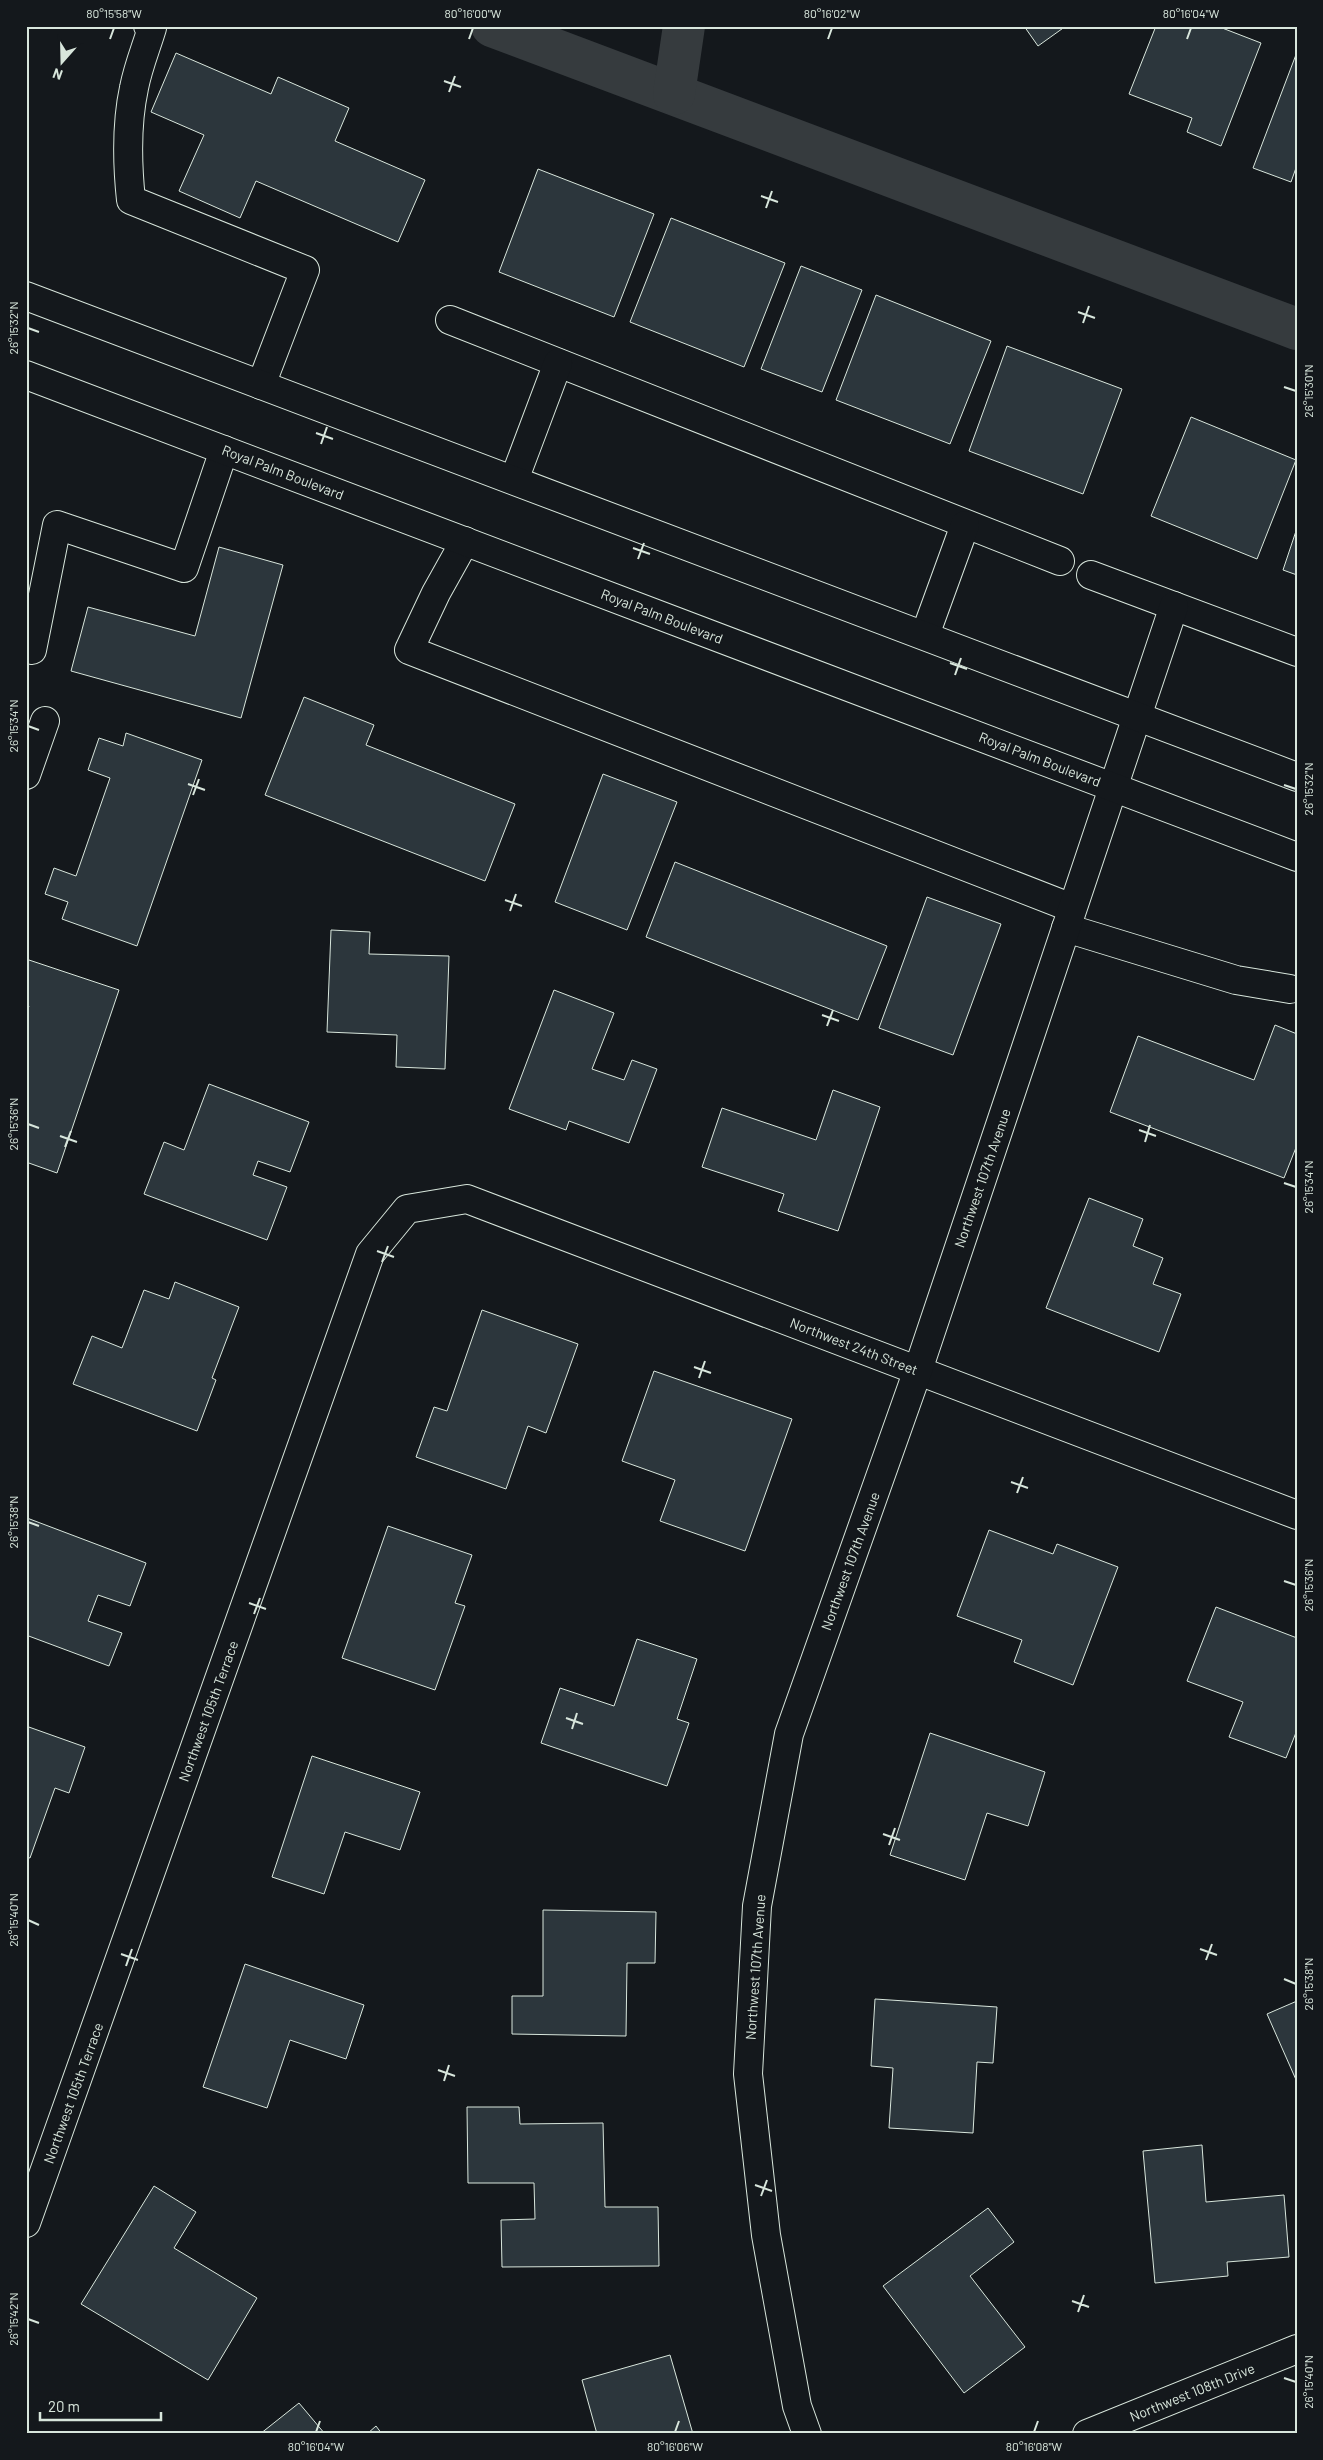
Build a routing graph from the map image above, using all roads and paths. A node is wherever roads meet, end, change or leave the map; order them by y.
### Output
1 (148, 26) edge
2 (26, 296) edge
3 (450, 320) dead end
4 (558, 363) junction
5 (26, 375) edge
6 (261, 385) junction
7 (224, 450) junction
8 (514, 480) junction
9 (966, 525) junction
10 (464, 541) junction
11 (1060, 561) dead end
12 (1091, 575) dead end
13 (1174, 606) junction
14 (925, 636) junction
15 (26, 650) edge
16 (1297, 652) edge
17 (1136, 716) junction
18 (45, 721) dead end
19 (26, 774) edge
20 (1297, 777) edge
21 (1113, 786) junction
22 (1297, 857) edge
23 (1069, 918) junction
24 (1290, 989) dead end
25 (408, 1209) joint
26 (918, 1370) junction
27 (1297, 1515) edge
28 (26, 2223) edge
29 (1297, 2349) edge
30 (807, 2434) edge
31 (1087, 2434) edge

1 - 6 street
2 - 6 street
3 - 4 street
4 - 8 street
4 - 9 street
5 - 7 street, Royal Palm Boulevard
6 - 8 street
7 - 10 street, Royal Palm Boulevard
7 - 15 street
8 - 14 street
9 - 11 street
9 - 14 street
10 - 21 street, Royal Palm Boulevard
10 - 23 street
12 - 13 street
13 - 16 street
13 - 17 street, Northwest 107th Avenue
14 - 17 street
17 - 20 street
17 - 21 street, Northwest 107th Avenue
18 - 19 street
21 - 22 street, Royal Palm Boulevard
21 - 23 street, Northwest 107th Avenue
23 - 24 street
23 - 26 street, Northwest 107th Avenue
25 - 26 street, Northwest 24th Street
25 - 28 street, Northwest 105th Terrace
26 - 27 street, Northwest 24th Street
26 - 30 street, Northwest 107th Avenue
29 - 31 street, Northwest 108th Drive

